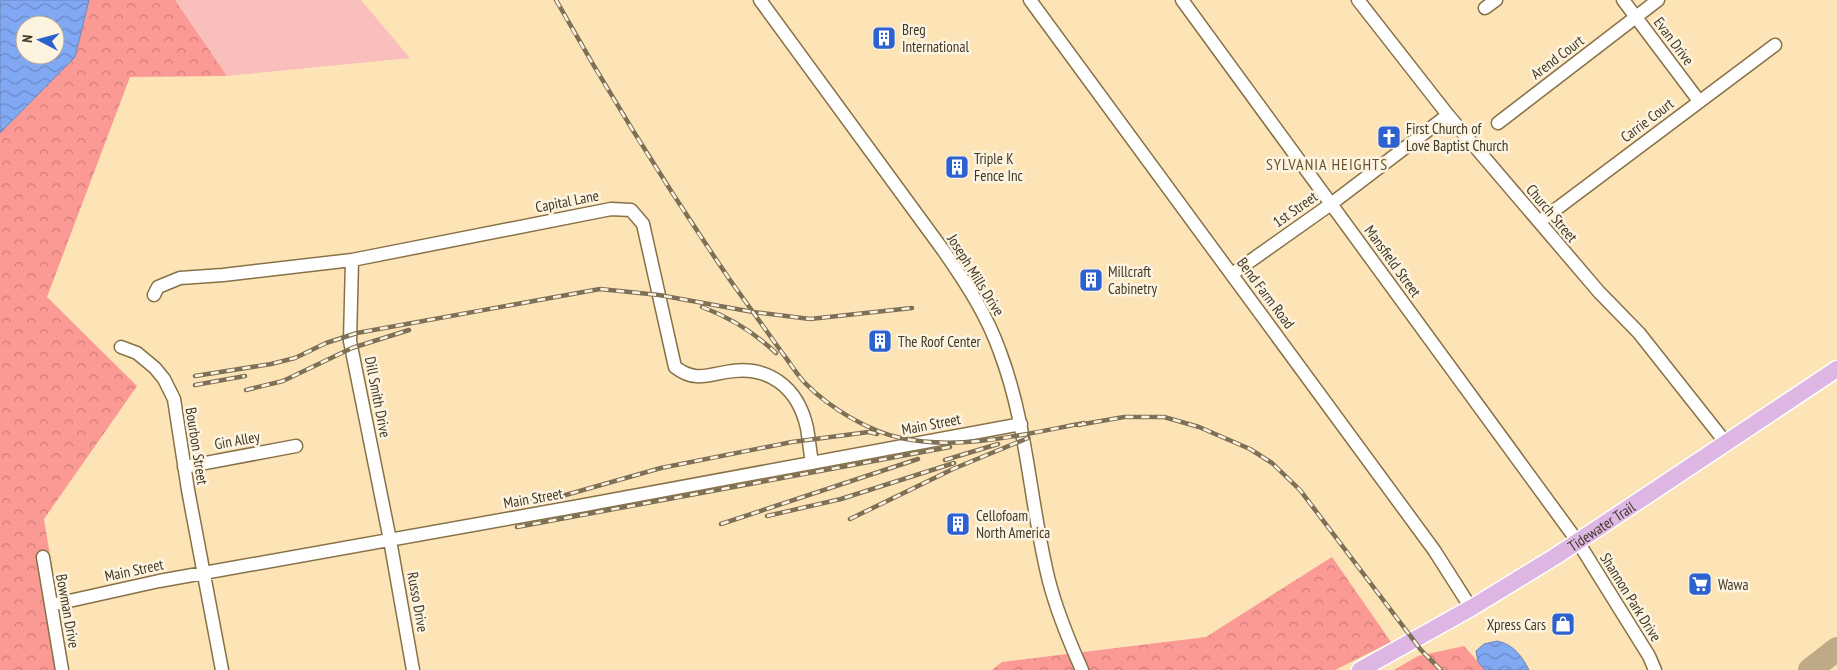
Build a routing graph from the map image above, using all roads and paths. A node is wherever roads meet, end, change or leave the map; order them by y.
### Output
1 (760, 0) edge
2 (1030, 0) edge
3 (1182, 0) edge
4 (1358, 0) edge
5 (1496, 0) edge
6 (1623, 0) edge
7 (1658, 0) edge
8 (1485, 8) dead end
9 (1636, 17) junction
10 (1775, 45) dead end
11 (1699, 101) junction
12 (1448, 115) junction
13 (1498, 123) dead end
14 (1331, 204) junction
15 (1539, 222) junction
16 (352, 260) junction
17 (1232, 274) junction
18 (154, 295) dead end
19 (121, 347) dead end
20 (1837, 370) edge
21 (1021, 424) junction
22 (1726, 443) junction
23 (296, 446) dead end
24 (812, 463) junction
25 (184, 466) junction
26 (390, 540) junction
27 (1578, 542) junction
28 (43, 558) dead end
29 (202, 573) junction
30 (50, 605) junction
31 (1471, 608) junction
32 (62, 670) edge
33 (222, 670) edge
34 (413, 670) edge
35 (1082, 670) edge
36 (1360, 670) edge
37 (1655, 670) edge

1 - 21 street, Joseph Mills Drive
2 - 17 street, Bend Farm Road
3 - 14 street, Mansfield Street
4 - 12 street, Church Street
5 - 8 street
6 - 9 street, Evan Drive
7 - 9 street, Arend Court
9 - 11 street, Evan Drive
9 - 13 street, Arend Court
10 - 11 street, Carrie Court
11 - 15 street, Carrie Court
12 - 14 street, 1st Street
12 - 15 street, Church Street
14 - 17 street, 1st Street
14 - 27 street, Mansfield Street
15 - 22 street, Church Street
16 - 18 street, Capital Lane
16 - 24 street, Capital Lane
16 - 26 street, Dill Smith Drive
17 - 31 street, Bend Farm Road
19 - 25 street, Bourbon Street
20 - 22 main road, Tidewater Trail
21 - 24 street, Main Street
21 - 35 street, Joseph Mills Drive
22 - 27 main road, Tidewater Trail
23 - 25 street, Gin Alley
24 - 26 street, Main Street
25 - 29 street, Bourbon Street
26 - 29 street, Main Street
26 - 34 street, Russo Drive
27 - 31 main road, Tidewater Trail
27 - 37 street, Shannon Park Drive
28 - 30 street, Bowman Drive
29 - 30 street, Main Street
29 - 33 street, Bourbon Street
30 - 32 street, Bowman Drive
31 - 36 main road, Tidewater Trail

